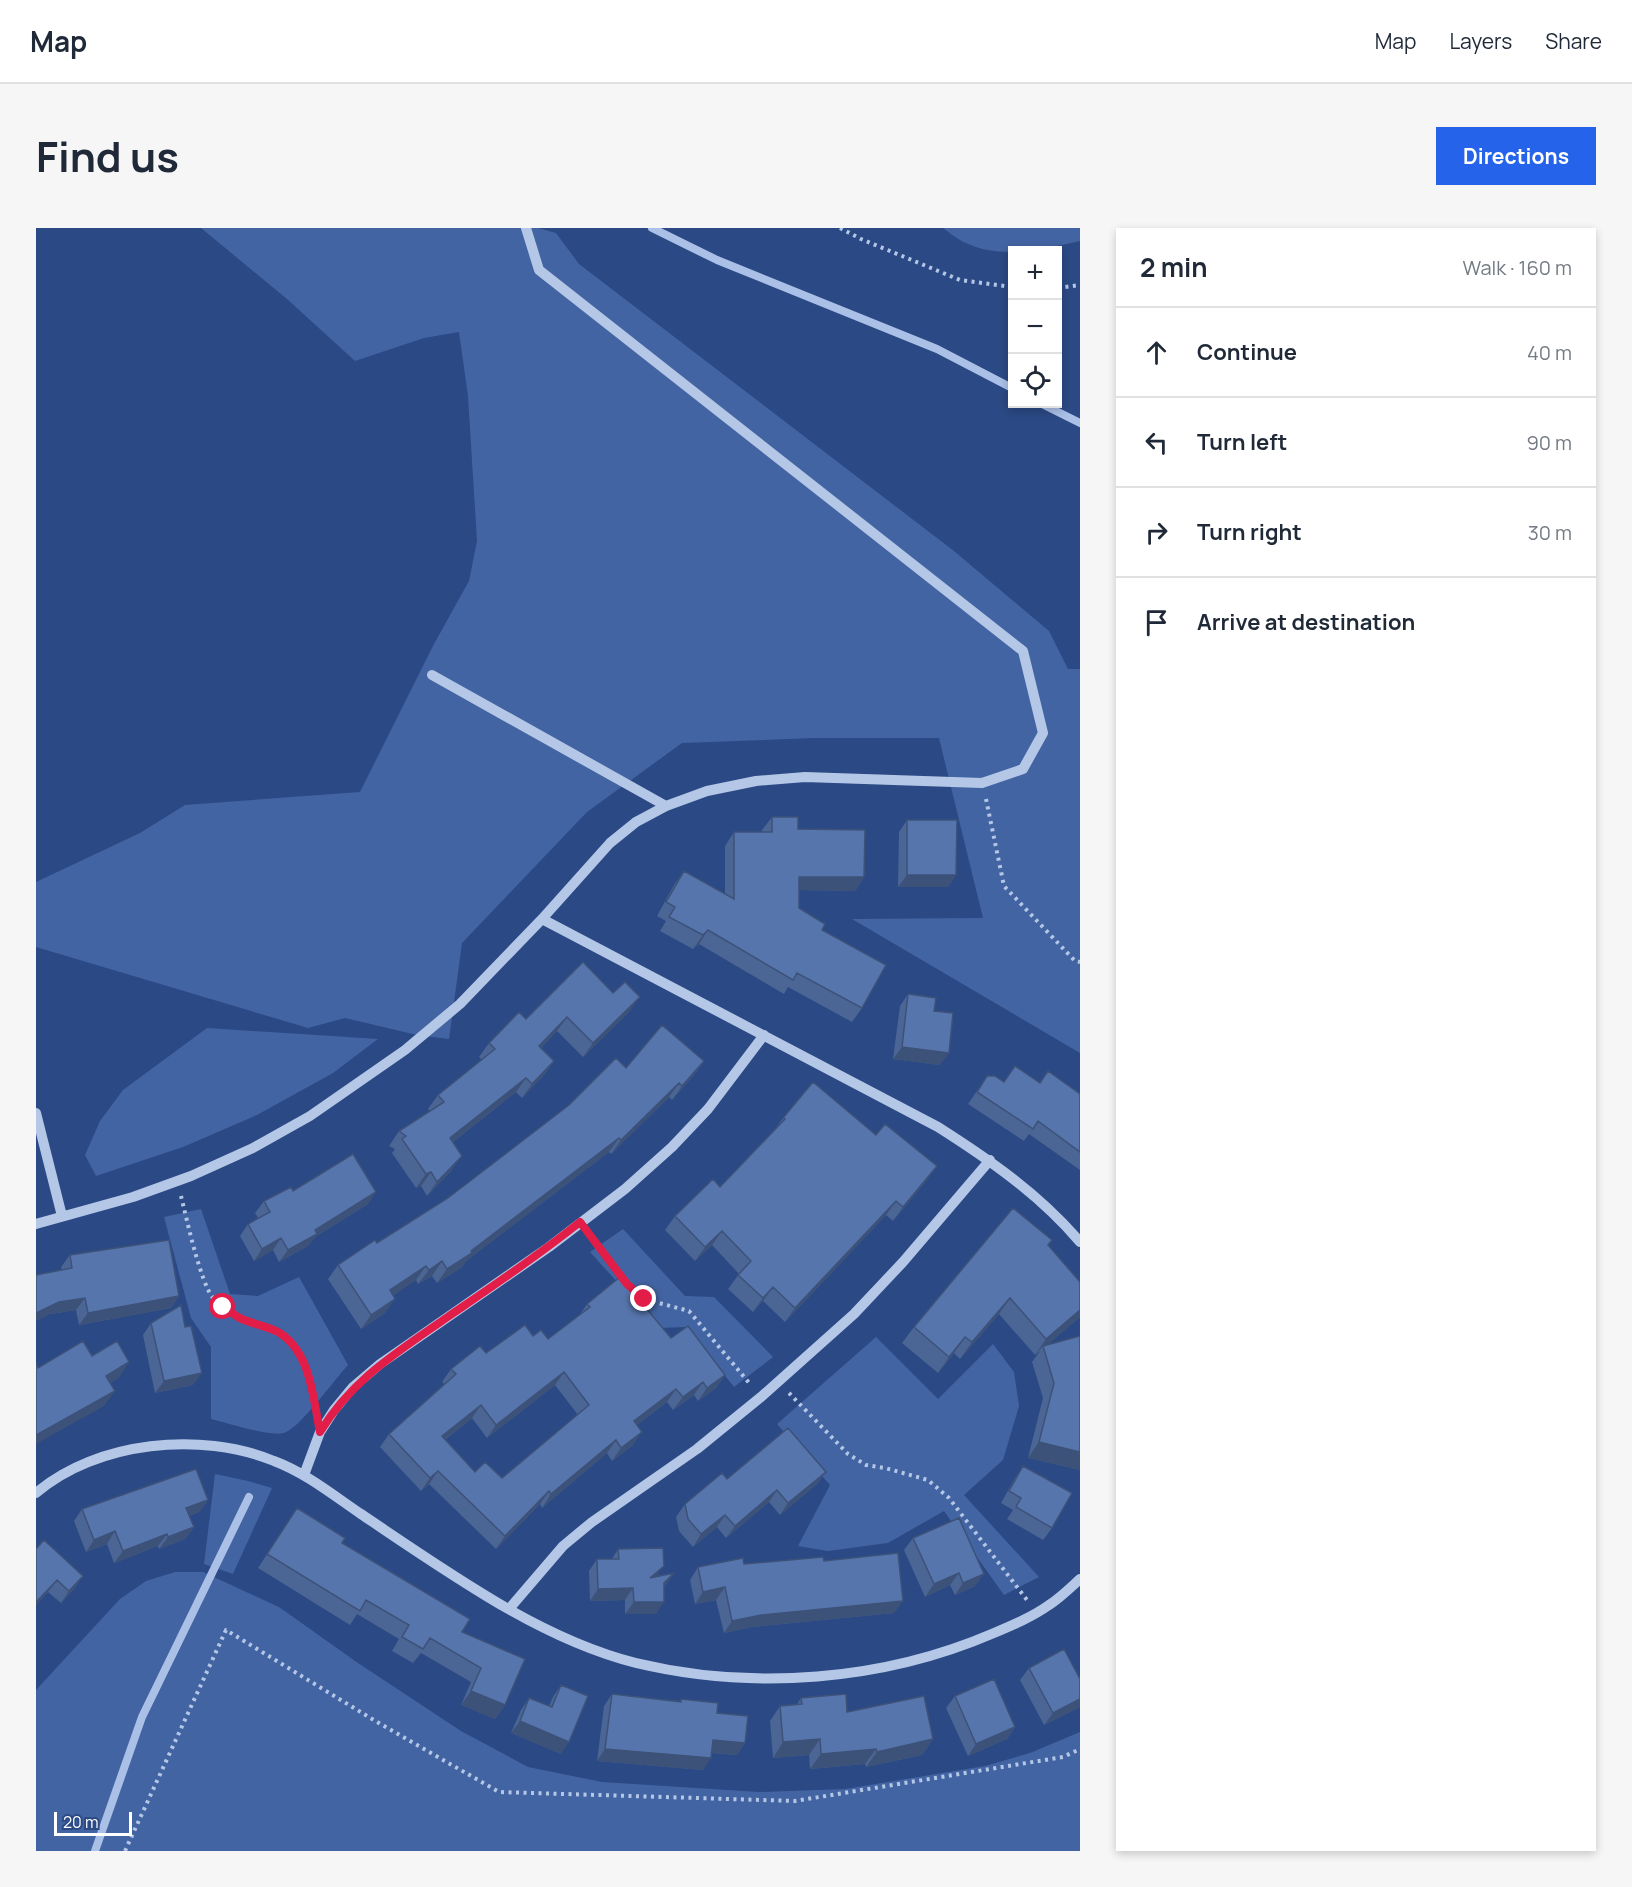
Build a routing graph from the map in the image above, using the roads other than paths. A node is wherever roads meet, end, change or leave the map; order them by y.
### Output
1 (526, 228) edge
2 (432, 675) dead end
3 (666, 806) junction
4 (542, 919) junction
5 (764, 1035) junction
6 (36, 1113) edge
7 (990, 1160) junction
8 (63, 1216) junction
9 (36, 1224) edge
10 (1080, 1242) edge
11 (304, 1475) junction
12 (36, 1493) edge
13 (1080, 1580) edge
14 (509, 1609) junction

1 - 3 street
2 - 3 street
3 - 4 street
4 - 5 street
4 - 8 street
5 - 7 street
5 - 11 street
6 - 8 street
7 - 10 street
7 - 14 street
8 - 9 street
11 - 12 street
11 - 14 street
13 - 14 street

